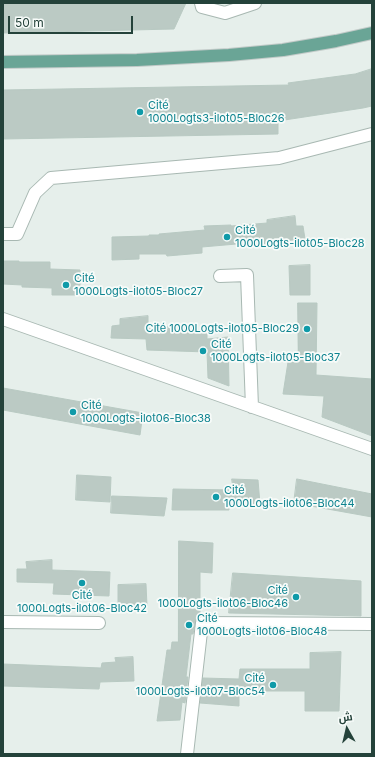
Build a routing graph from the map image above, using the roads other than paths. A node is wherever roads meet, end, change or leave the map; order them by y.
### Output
1 (201, 3) edge
2 (255, 3) edge
3 (372, 33) edge
4 (3, 62) edge
5 (372, 134) edge
6 (3, 234) edge
7 (220, 276) dead end
8 (3, 319) edge
9 (252, 407) junction
10 (372, 449) edge
11 (3, 622) edge
12 (99, 623) dead end
13 (372, 624) edge
14 (187, 754) edge

1 - 2 street
3 - 4 main road
5 - 6 street
7 - 9 street
8 - 9 street
9 - 10 street
11 - 12 street
13 - 14 street

